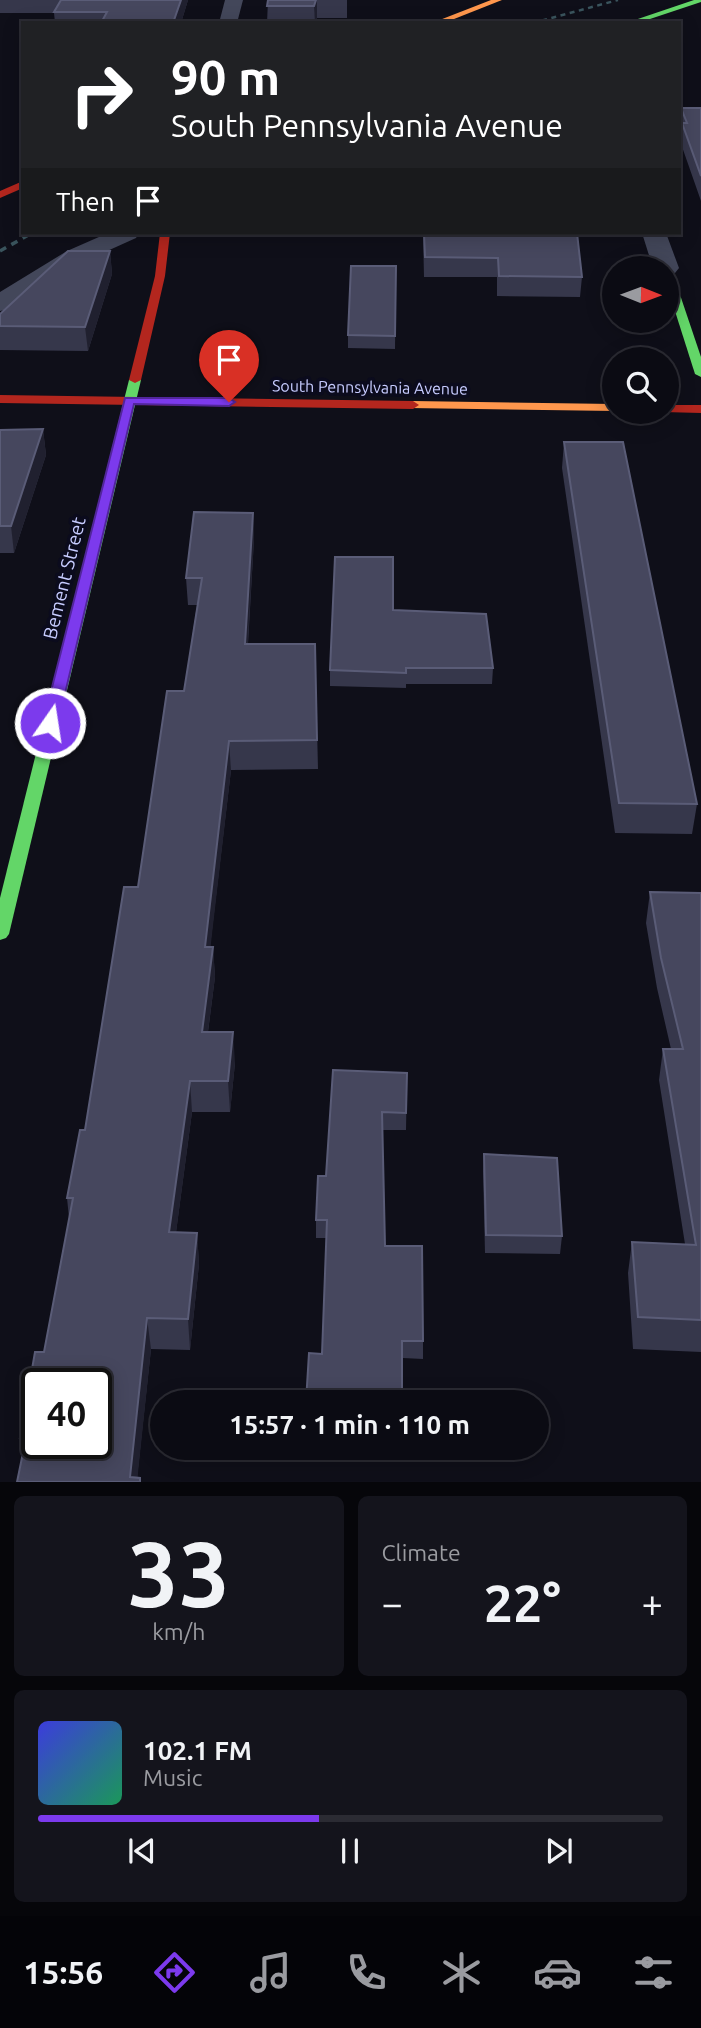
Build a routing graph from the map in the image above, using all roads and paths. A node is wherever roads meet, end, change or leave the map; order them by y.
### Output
1 (234, 0) edge
2 (498, 0) edge
3 (701, 0) edge
4 (229, 21) edge
5 (441, 21) edge
6 (636, 21) edge
7 (21, 185) edge
8 (0, 195) edge
9 (123, 235) edge
10 (165, 235) edge
11 (655, 235) edge
12 (662, 256) edge
13 (0, 303) edge
14 (679, 308) edge
15 (701, 374) edge
16 (0, 399) edge
17 (129, 401) junction
18 (602, 408) edge
19 (679, 408) edge
20 (701, 409) edge
21 (0, 934) edge

1 - 4 street
2 - 5 street
3 - 6 street
7 - 8 street
9 - 13 street
10 - 17 street, Bement Street
11 - 12 street
14 - 15 street
16 - 17 street, South Pennsylvania Avenue
17 - 18 street, South Pennsylvania Avenue
17 - 21 street, Bement Street
19 - 20 street

